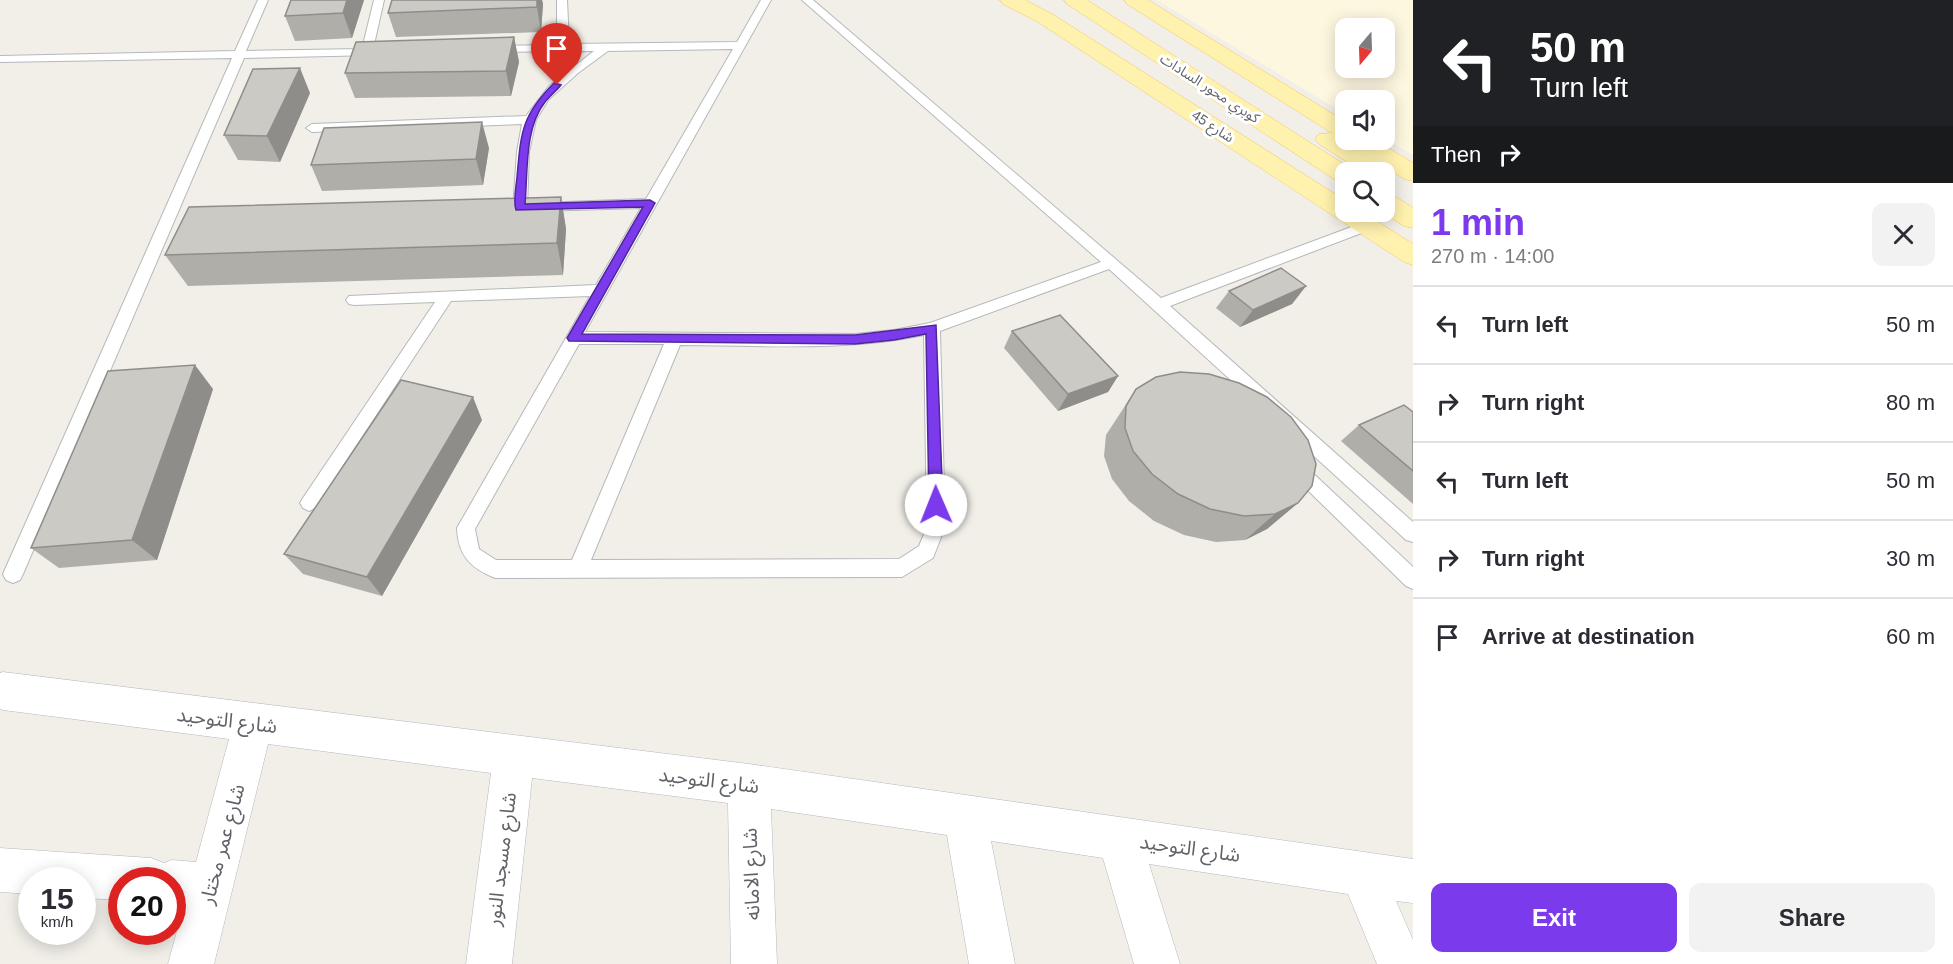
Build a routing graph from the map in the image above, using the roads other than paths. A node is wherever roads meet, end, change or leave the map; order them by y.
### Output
1 (263, 0) edge
2 (379, 0) edge
3 (562, 0) edge
4 (766, 0) edge
5 (807, 0) edge
6 (1010, 0) edge
7 (1074, 0) edge
8 (1111, 0) edge
9 (1134, 0) edge
10 (741, 45) junction
11 (606, 47) junction
12 (564, 48) junction
13 (483, 50) edge
14 (390, 51) edge
15 (367, 52) junction
16 (240, 54) junction
17 (0, 59) edge
18 (530, 120) junction
19 (1335, 125) edge
20 (312, 128) dead end
21 (1374, 150) edge
22 (1363, 162) edge
23 (1335, 169) edge
24 (1413, 174) edge
25 (1395, 183) edge
26 (1413, 195) edge
27 (650, 203) junction
28 (1395, 208) edge
29 (1413, 220) edge
30 (1367, 226) junction
31 (1413, 256) edge
32 (1112, 263) junction
33 (601, 290) junction
34 (447, 296) junction
35 (354, 300) dead end
36 (1159, 305) junction
37 (932, 328) junction
38 (573, 338) junction
39 (675, 339) junction
40 (1256, 392) junction
41 (1251, 414) edge
42 (1285, 457) edge
43 (309, 503) dead end
44 (1413, 534) edge
45 (577, 570) junction
46 (14, 573) dead end
47 (1413, 580) edge
48 (3, 691) dead end
49 (253, 724) junction
50 (514, 755) junction
51 (748, 785) junction
52 (965, 816) junction
53 (1119, 838) junction
54 (0, 870) edge
55 (1362, 874) junction
56 (108, 877) edge
57 (1413, 881) edge
58 (192, 883) edge
59 (191, 964) edge
60 (489, 964) edge
61 (754, 964) edge
62 (992, 964) edge
63 (1157, 964) edge
64 (1400, 964) edge

1 - 16 lane
2 - 15 lane
3 - 12 lane
4 - 10 lane
5 - 32 lane
6 - 30 main road, شارع 45
7 - 23 main road, كوبري محور السادات
8 - 22 main road, كوبري محور السادات
9 - 19 main road
10 - 11 lane
10 - 27 lane
11 - 12 lane
11 - 18 lane
12 - 13 lane
14 - 15 lane
15 - 16 lane
16 - 17 lane
16 - 46 lane
18 - 20 lane
18 - 27 lane
21 - 24 main road
25 - 26 main road
27 - 33 lane
28 - 29 main road
30 - 31 main road, شارع 45
30 - 36 lane
32 - 36 lane
32 - 37 lane
33 - 34 lane
33 - 38 lane
34 - 35 lane
34 - 43 lane
36 - 40 lane
37 - 39 lane
37 - 45 lane
38 - 39 lane
38 - 45 lane
39 - 45 lane
40 - 41 lane
40 - 44 lane
42 - 47 lane
48 - 49 street, شارع التوحيد
49 - 50 street, شارع التوحيد
49 - 58 street, شارع عمر مختار
50 - 51 street, شارع التوحيد
50 - 60 street, شارع مسجد النور
51 - 52 street, شارع التوحيد
51 - 61 street, شارع الامانه
52 - 53 street, شارع التوحيد
52 - 62 street
53 - 55 street, شارع التوحيد
53 - 63 street
54 - 56 street
55 - 57 street, شارع التوحيد
55 - 64 street
58 - 59 street, شارع عمر مختار

